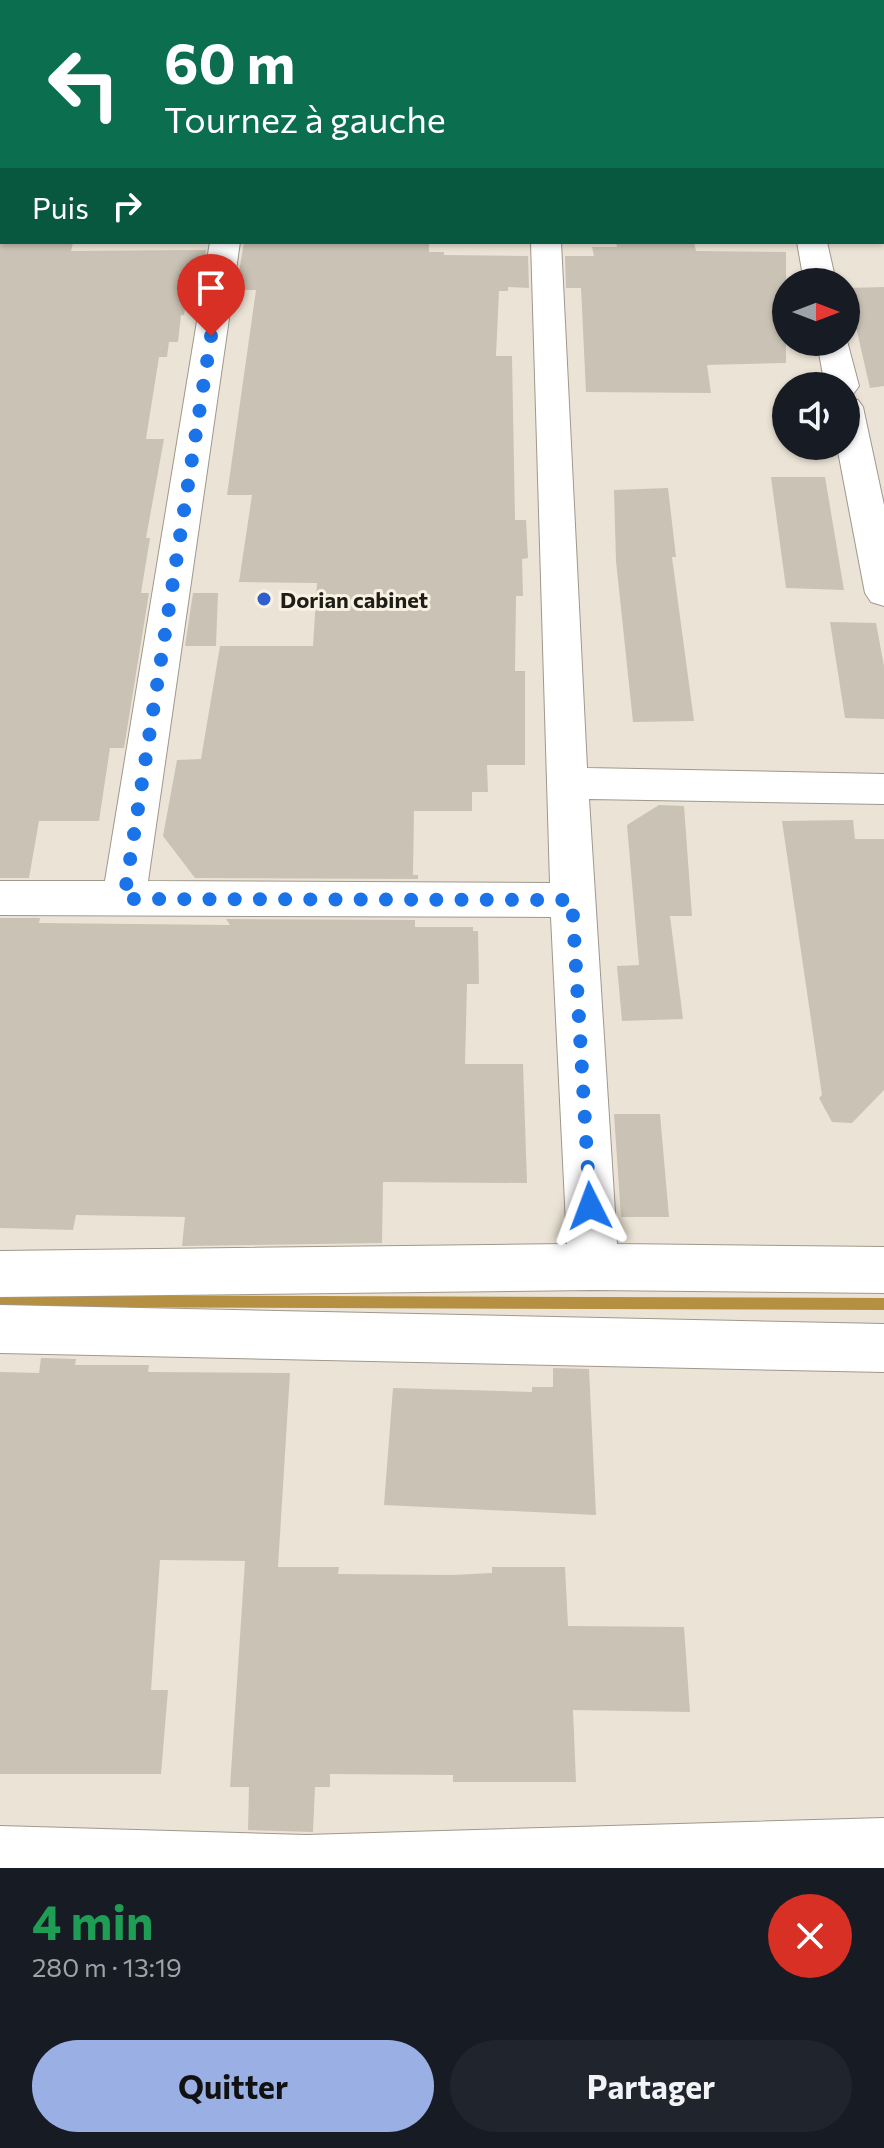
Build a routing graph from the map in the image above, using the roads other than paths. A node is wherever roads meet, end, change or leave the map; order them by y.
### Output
1 (225, 244) edge
2 (546, 244) edge
3 (812, 244) edge
4 (817, 268) edge
5 (857, 460) edge
6 (884, 593) edge
7 (568, 783) junction
8 (884, 789) edge
9 (0, 898) edge
10 (124, 899) junction
11 (572, 900) junction
12 (593, 1267) junction
13 (884, 1270) edge
14 (0, 1274) edge
15 (0, 1329) edge
16 (884, 1348) edge
17 (880, 1855) edge
18 (0, 1857) edge
19 (306, 1867) edge

1 - 10 street
2 - 7 street
3 - 4 street
5 - 6 street
7 - 8 street
7 - 11 street
9 - 10 street
10 - 11 street
11 - 12 street
12 - 13 street
12 - 14 street
15 - 16 street
17 - 19 street
18 - 19 street

